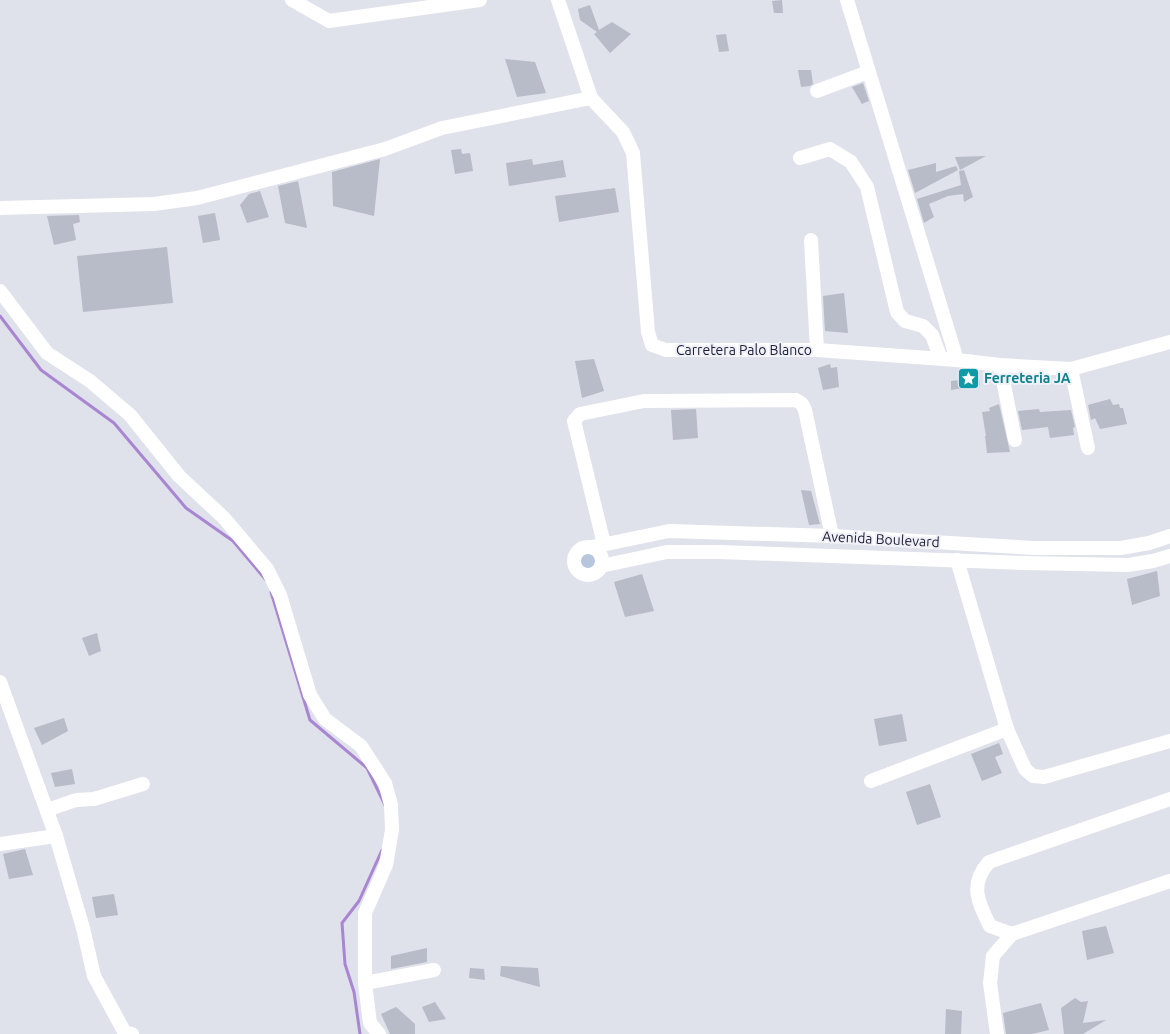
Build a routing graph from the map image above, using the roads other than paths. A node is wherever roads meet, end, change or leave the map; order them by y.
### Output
1 (292, 0) edge
2 (480, 0) edge
3 (558, 0) edge
4 (847, 0) edge
5 (868, 72) junction
6 (817, 91) dead end
7 (591, 98) junction
8 (800, 158) dead end
9 (0, 208) edge
10 (811, 240) dead end
11 (0, 291) edge
12 (1170, 342) edge
13 (817, 350) junction
14 (941, 359) junction
15 (957, 360) junction
16 (1000, 365) junction
17 (1071, 369) junction
18 (1015, 440) dead end
19 (1088, 448) dead end
20 (832, 536) junction
21 (1170, 536) edge
22 (598, 546) junction
23 (1170, 556) edge
24 (957, 560) junction
25 (601, 566) junction
26 (0, 682) edge
27 (1007, 729) junction
28 (1170, 741) edge
29 (871, 781) dead end
30 (142, 784) dead end
31 (1170, 799) edge
32 (47, 810) junction
33 (56, 836) junction
34 (0, 844) edge
35 (1170, 881) edge
36 (1012, 934) junction
37 (434, 970) dead end
38 (365, 983) junction
39 (125, 1032) edge
40 (379, 1034) edge
41 (997, 1034) edge

1 - 2 street
3 - 7 street, Carretera Palo Blanco
4 - 5 street
5 - 6 street
5 - 15 street
7 - 9 street
7 - 13 street, Carretera Palo Blanco
8 - 14 street
10 - 13 street
11 - 38 street
12 - 17 street, Carretera Palo Blanco
13 - 14 street, Carretera Palo Blanco
14 - 15 street, Carretera Palo Blanco
15 - 16 street, Carretera Palo Blanco
16 - 17 street, Carretera Palo Blanco
16 - 18 street
17 - 19 street
20 - 21 street, Avenida Boulevard
20 - 22 street, Avenida Boulevard
20 - 22 street
22 - 25 street
22 - 25 street
23 - 24 street, Avenida Boulevard
24 - 25 street, Avenida Boulevard
24 - 27 street
26 - 32 street
27 - 28 street
27 - 29 street
30 - 32 street
31 - 36 street
32 - 33 street
33 - 34 street
33 - 39 street
35 - 36 street
36 - 41 street
37 - 38 street
38 - 40 street

